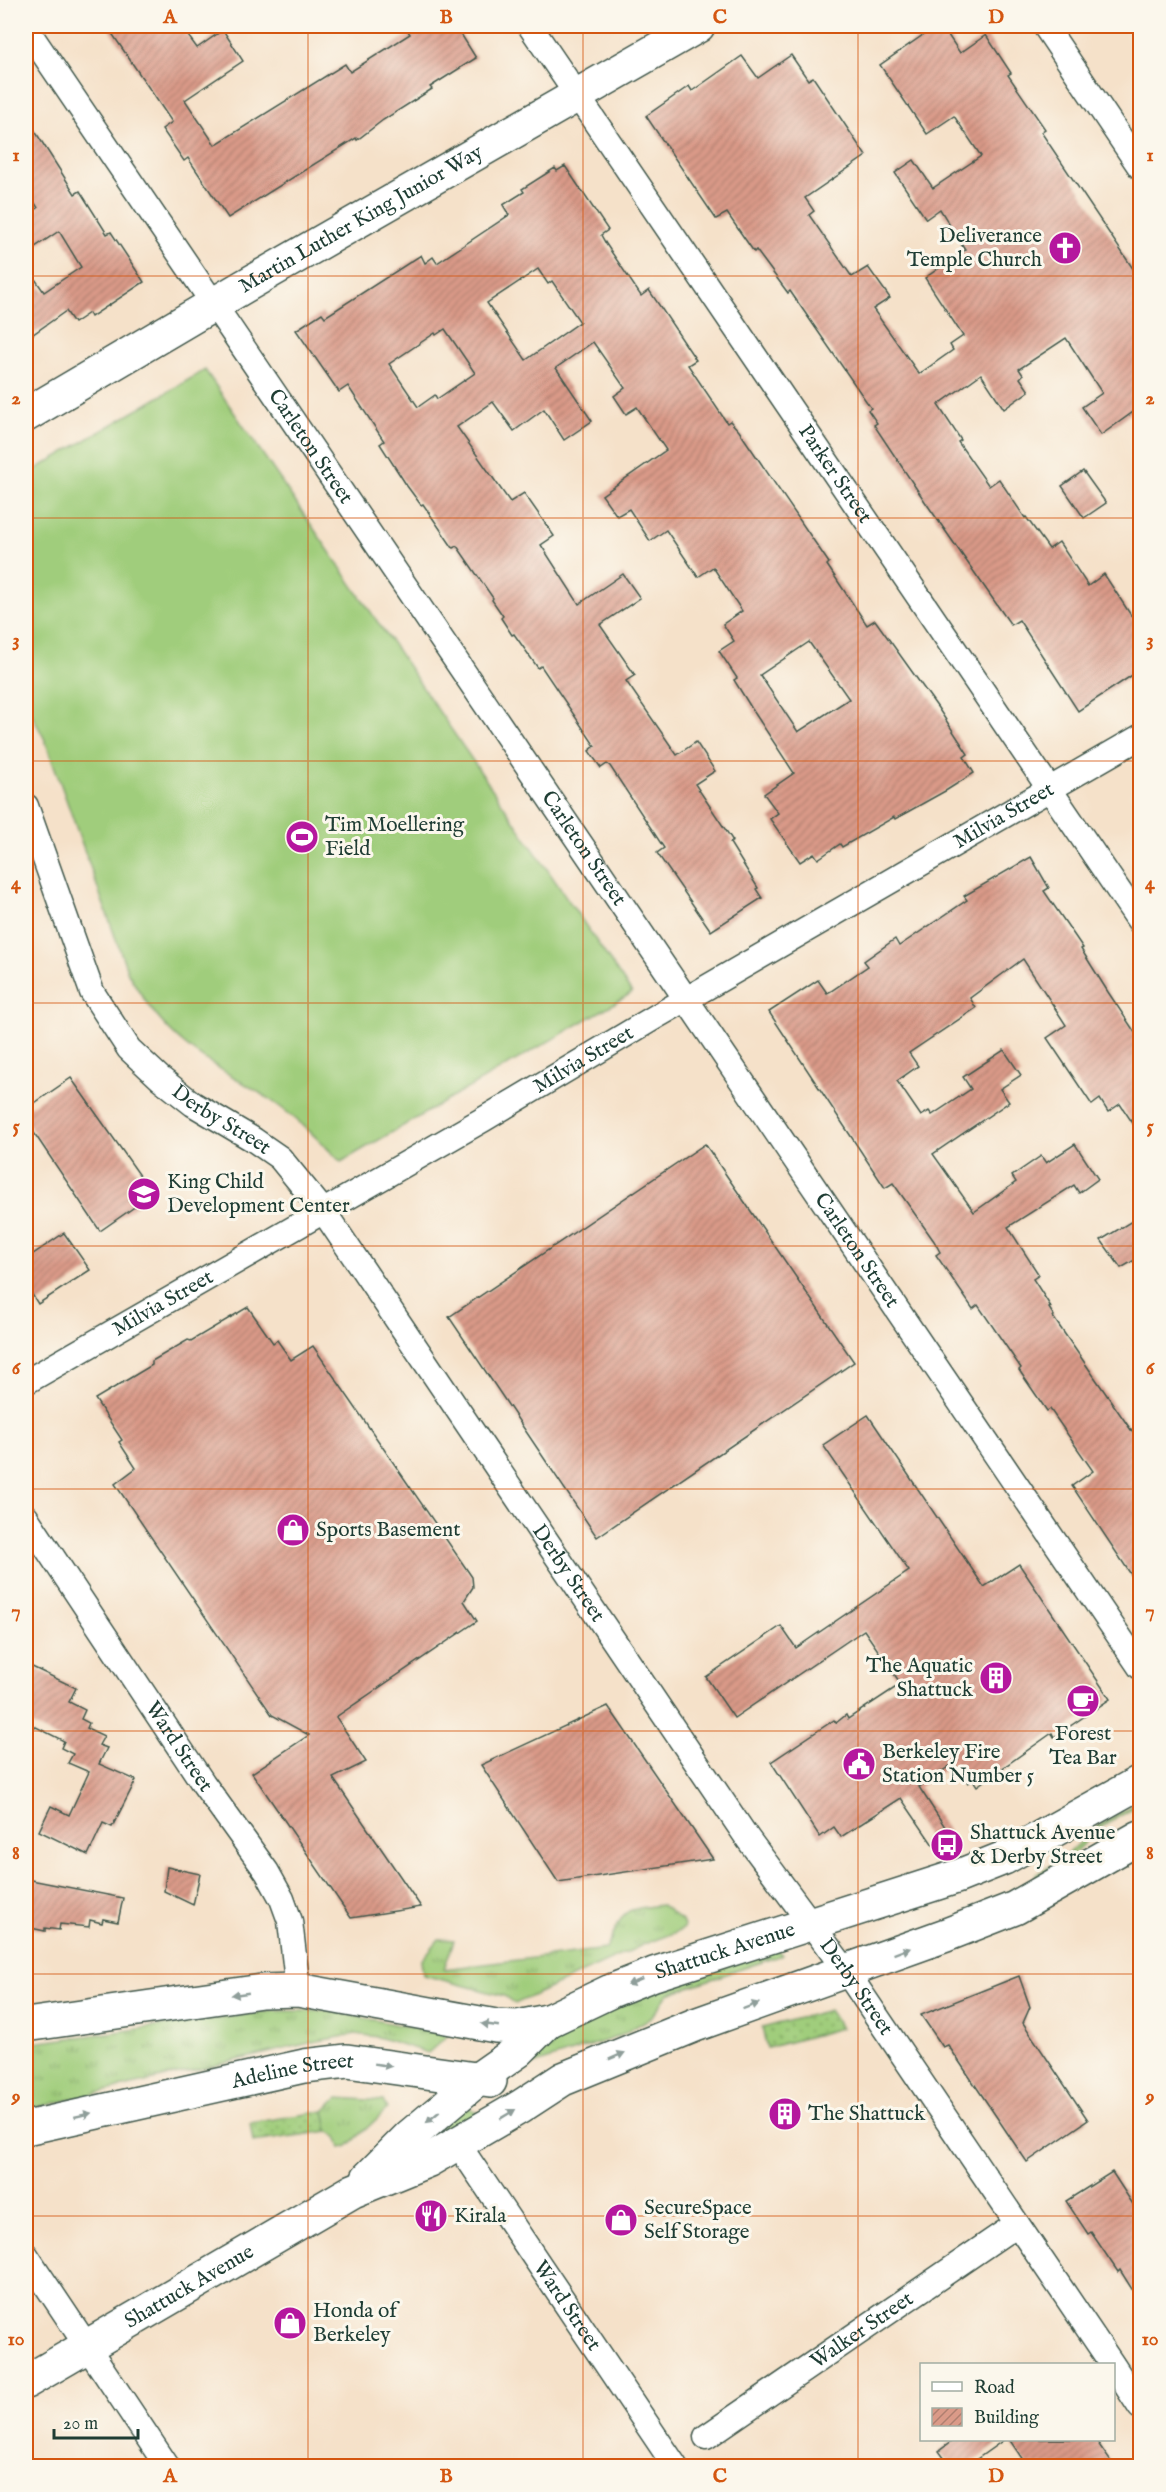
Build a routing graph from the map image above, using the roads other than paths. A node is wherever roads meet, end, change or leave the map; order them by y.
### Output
1 (530, 26) edge
2 (698, 26) edge
3 (1045, 26) edge
4 (26, 28) edge
5 (577, 95) junction
6 (1140, 167) edge
7 (214, 304) junction
8 (26, 415) edge
9 (1140, 737) edge
10 (1050, 789) junction
11 (26, 806) edge
12 (1140, 922) edge
13 (687, 999) junction
14 (324, 1212) junction
15 (26, 1382) edge
16 (26, 1517) edge
17 (1140, 1667) edge
18 (1140, 1782) edge
19 (1140, 1837) edge
20 (811, 1924) junction
21 (846, 1971) junction
22 (298, 1990) junction
23 (548, 2021) junction
24 (26, 2025) edge
25 (478, 2079) junction
26 (563, 2079) junction
27 (26, 2128) edge
28 (458, 2144) junction
29 (353, 2192) junction
30 (1017, 2224) junction
31 (26, 2255) edge
32 (87, 2346) junction
33 (1111, 2363) edge
34 (1115, 2369) edge
35 (26, 2382) edge
36 (1140, 2407) edge
37 (706, 2437) dead end
38 (167, 2466) edge
39 (675, 2466) edge

1 - 5 street, Parker Street
2 - 5 main road, Martin Luther King Junior Way
3 - 6 street
4 - 7 street, Carleton Street
5 - 7 main road, Martin Luther King Junior Way
5 - 10 street, Parker Street
7 - 8 main road, Martin Luther King Junior Way
7 - 13 street, Carleton Street
9 - 10 street, Milvia Street
10 - 12 street, Parker Street
10 - 13 street, Milvia Street
11 - 14 street, Derby Street
13 - 14 street, Milvia Street
13 - 17 street, Carleton Street
14 - 15 street, Milvia Street
14 - 20 street, Derby Street
16 - 22 street, Ward Street
18 - 20 main road, Shattuck Avenue
21 -> 19 main road, Shattuck Avenue
20 - 21 street, Derby Street
20 -> 23 main road, Shattuck Avenue
26 -> 21 main road, Shattuck Avenue
21 - 30 street, Derby Street
23 -> 22 main road
22 -> 24 main road
23 - 25 main road, Shattuck Avenue
25 - 26 main road, Adeline Street
27 -> 25 main road, Adeline Street
25 -> 29 main road, Shattuck Avenue
28 -> 26 main road, Shattuck Avenue
28 - 29 main road, Shattuck Avenue
28 - 39 street, Ward Street
29 - 32 main road, Shattuck Avenue
30 - 33 street, Derby Street
30 - 37 street, Walker Street
31 - 32 street
32 - 35 main road, Shattuck Avenue
32 - 38 street
34 - 36 street, Derby Street

